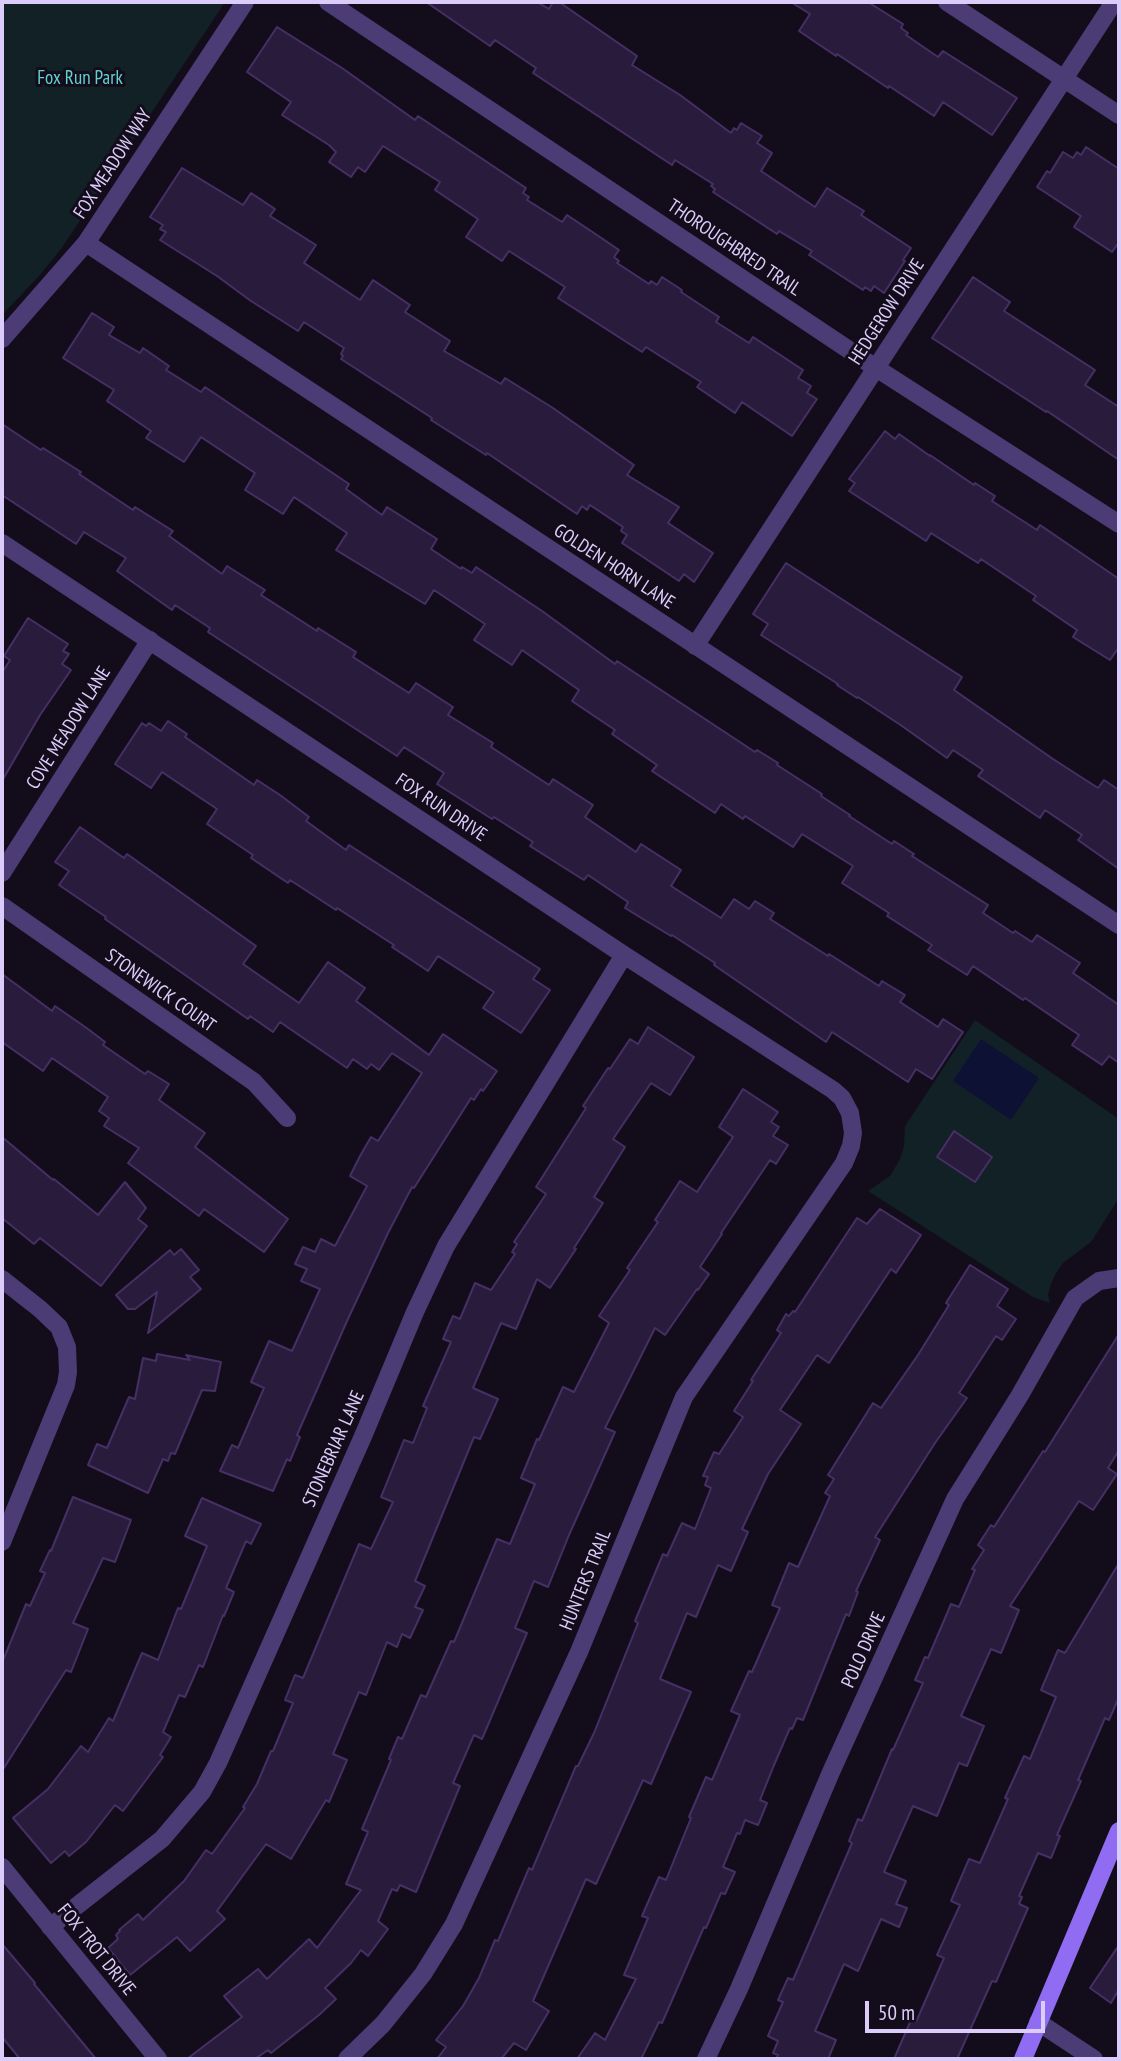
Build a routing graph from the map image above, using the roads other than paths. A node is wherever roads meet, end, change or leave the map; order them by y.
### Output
1 (245, 2) edge
2 (328, 2) edge
3 (947, 2) edge
4 (1114, 2) edge
5 (1064, 79) junction
6 (1119, 115) edge
7 (86, 243) junction
8 (2, 339) edge
9 (876, 368) junction
10 (1119, 524) edge
11 (2, 543) edge
12 (150, 640) junction
13 (695, 646) junction
14 (2, 873) edge
15 (2, 906) edge
16 (1119, 925) edge
17 (624, 955) junction
18 (850, 1113) joint
19 (287, 1118) dead end
20 (1119, 1278) edge
21 (2, 1279) edge
22 (2, 1542) edge
23 (1119, 1830) edge
24 (2, 1867) edge
25 (50, 1927) junction
26 (1038, 2022) junction
27 (158, 2059) edge
28 (347, 2059) edge
29 (706, 2059) edge
30 (1023, 2059) edge
31 (1094, 2059) edge

1 - 7 street, FOX MEADOW WAY
2 - 9 street, THOROUGHBRED TRAIL
3 - 5 street
4 - 5 street, HEDGEROW DRIVE
5 - 6 street
5 - 9 street, HEDGEROW DRIVE
7 - 8 street, FOX MEADOW WAY
7 - 13 street, GOLDEN HORN LANE
9 - 10 street, THOROUGHBRED TRAIL
9 - 13 street, HEDGEROW DRIVE
11 - 12 street, FOX RUN DRIVE
12 - 14 street, COVE MEADOW LANE
12 - 17 street, FOX RUN DRIVE
13 - 16 street, GOLDEN HORN LANE
15 - 19 street, STONEWICK COURT
17 - 18 street, FOX RUN DRIVE
17 - 25 street, STONEBRIAR LANE
18 - 28 street, HUNTERS TRAIL
20 - 29 street, POLO DRIVE
21 - 22 street
23 - 26 street
24 - 25 street, FOX TROT DRIVE
25 - 27 street, FOX TROT DRIVE
26 - 30 street
26 - 31 street

